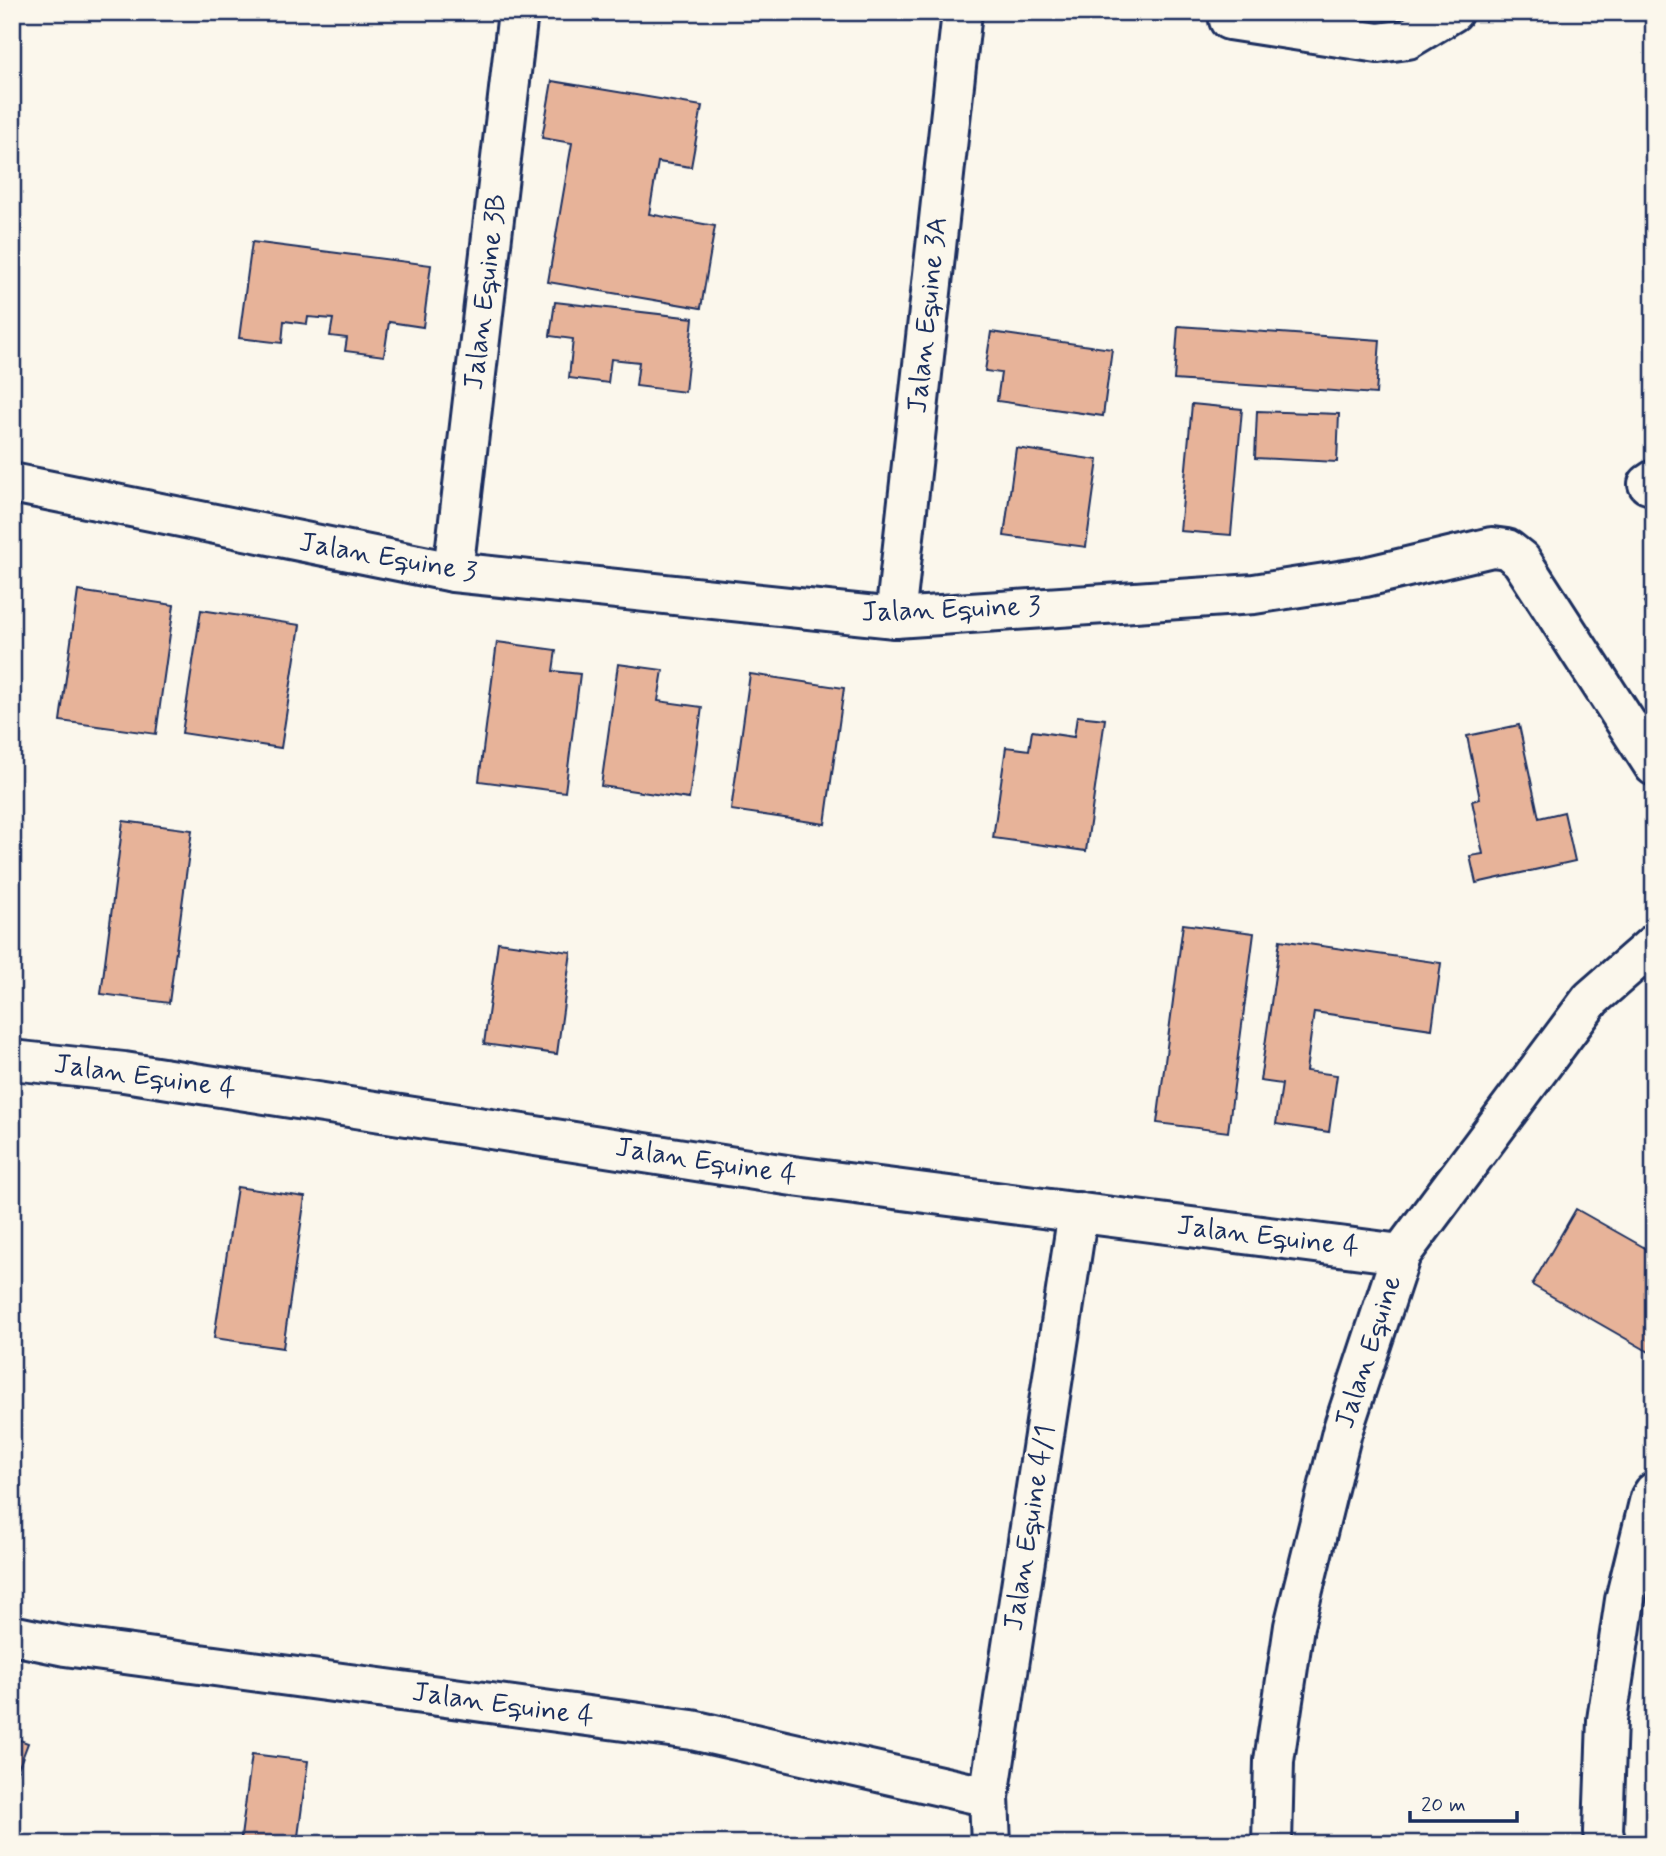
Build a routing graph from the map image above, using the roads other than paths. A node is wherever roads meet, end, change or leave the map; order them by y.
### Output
1 (518, 12) edge
2 (962, 12) edge
3 (1453, 12) edge
4 (1229, 20) dead end
5 (12, 483) edge
6 (453, 572) junction
7 (895, 618) junction
8 (1654, 766) edge
9 (1654, 944) edge
10 (12, 1059) edge
11 (1079, 1212) junction
12 (1401, 1254) junction
13 (1654, 1492) edge
14 (12, 1635) edge
15 (989, 1797) junction
16 (991, 1844) edge
17 (1272, 1844) edge
18 (1606, 1844) edge

1 - 6 street, Jalan Equine 3B
2 - 7 street, Jalan Equine 3A
3 - 4 street
5 - 6 street, Jalan Equine 3
6 - 7 street, Jalan Equine 3
7 - 8 street, Jalan Equine 3
9 - 12 street, Jalan Equine
10 - 11 street, Jalan Equine 4
11 - 12 street, Jalan Equine 4
11 - 15 street, Jalan Equine 4/1
12 - 17 street, Jalan Equine
13 - 18 street
14 - 15 street, Jalan Equine 4
15 - 16 street, Jalan Equine 4/1

